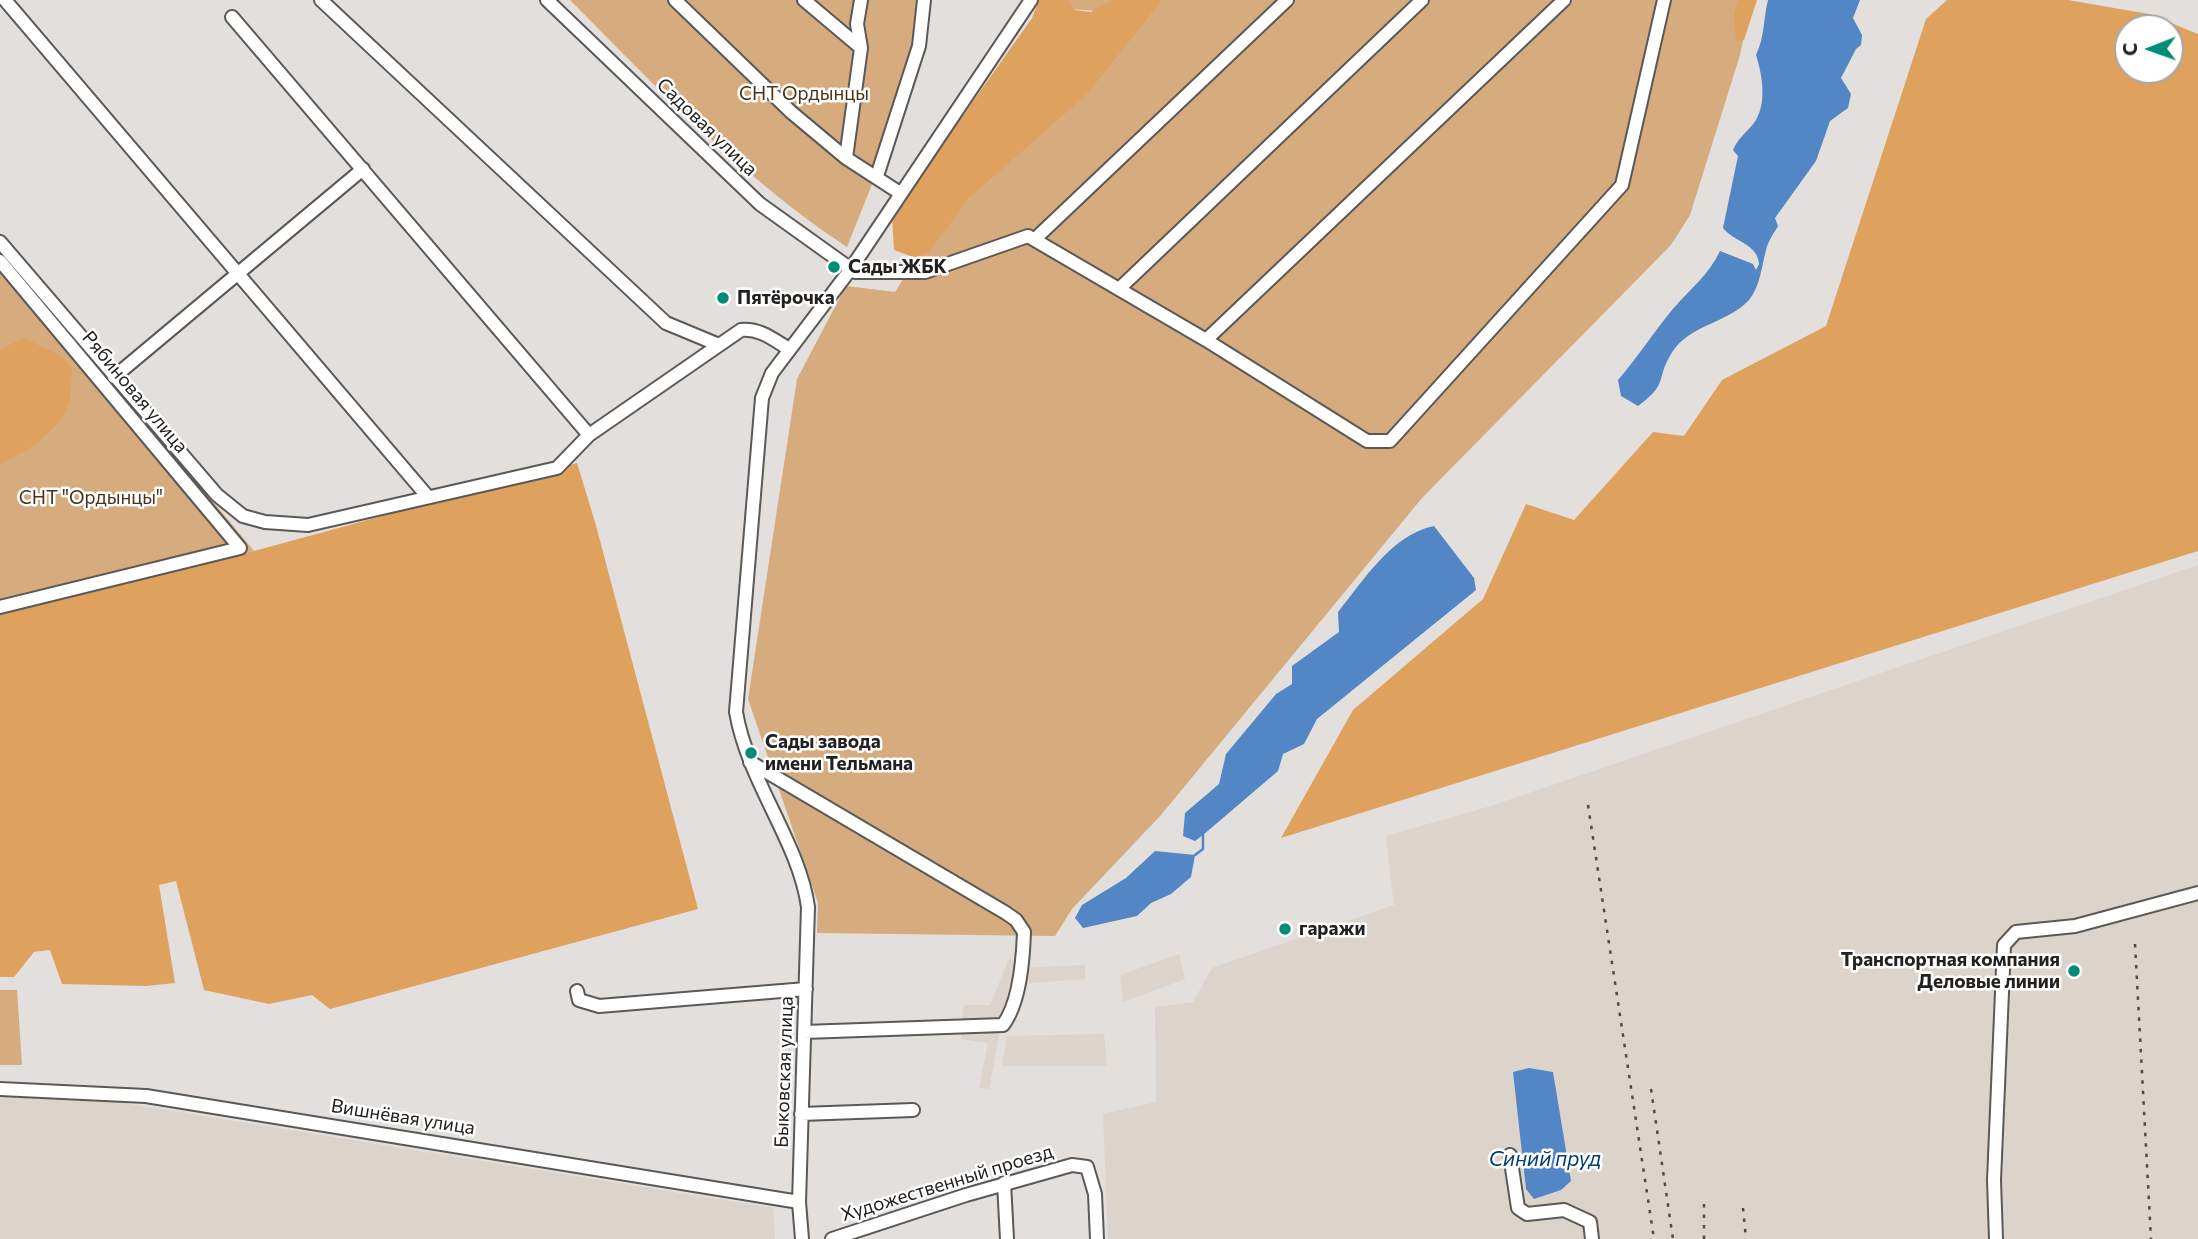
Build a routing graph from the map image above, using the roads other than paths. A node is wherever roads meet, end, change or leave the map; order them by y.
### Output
1 (5, 0) edge
2 (321, 0) edge
3 (547, 0) edge
4 (675, 0) edge
5 (804, 0) edge
6 (861, 0) edge
7 (924, 0) edge
8 (1031, 0) edge
9 (1287, 0) edge
10 (1422, 0) edge
11 (1564, 0) edge
12 (1664, 0) edge
13 (232, 17) dead end
14 (861, 48) junction
15 (846, 158) junction
16 (363, 169) junction
17 (877, 176) junction
18 (900, 193) junction
19 (1035, 239) junction
20 (0, 242) edge
21 (0, 261) edge
22 (850, 270) junction
23 (237, 275) junction
24 (1120, 289) junction
25 (1206, 340) junction
26 (719, 345) junction
27 (789, 349) junction
28 (114, 377) junction
29 (589, 435) junction
30 (428, 497) junction
31 (0, 607) edge
32 (750, 762) junction
33 (2198, 893) edge
34 (806, 989) junction
35 (577, 990) dead end
36 (804, 1032) junction
37 (0, 1089) edge
38 (913, 1110) dead end
39 (801, 1114) junction
40 (1510, 1155) dead end
41 (1004, 1184) junction
42 (799, 1202) junction
43 (802, 1239) edge
44 (832, 1239) edge
45 (1007, 1239) edge
46 (1097, 1239) edge
47 (1592, 1239) edge
48 (1996, 1239) edge

1 - 23 street
2 - 26 street
3 - 22 street, Садовая улица
4 - 15 street
5 - 14 street
6 - 14 street
7 - 17 street
8 - 18 street, Быковская улица
9 - 19 street
10 - 24 street
11 - 25 street
12 - 25 street
13 - 16 street
14 - 15 street
15 - 17 street
16 - 23 street
16 - 29 street
17 - 18 street
18 - 22 street, Быковская улица
19 - 22 street
19 - 24 street
20 - 28 street
21 - 31 street, Рябиновая улица
22 - 27 street, Быковская улица
23 - 28 street
23 - 30 street
24 - 25 street
26 - 27 street
26 - 29 street
27 - 32 street, Быковская улица
28 - 30 street
29 - 30 street
32 - 34 street, Быковская улица
32 - 36 street
33 - 48 street
34 - 35 street
34 - 36 street, Быковская улица
36 - 39 street, Быковская улица
37 - 42 street, Вишнёвая улица
38 - 39 street
39 - 42 street, Быковская улица
40 - 47 street
41 - 44 street, Художественный проезд
41 - 45 street
41 - 46 street, Художественный проезд
42 - 43 street, Быковская улица

